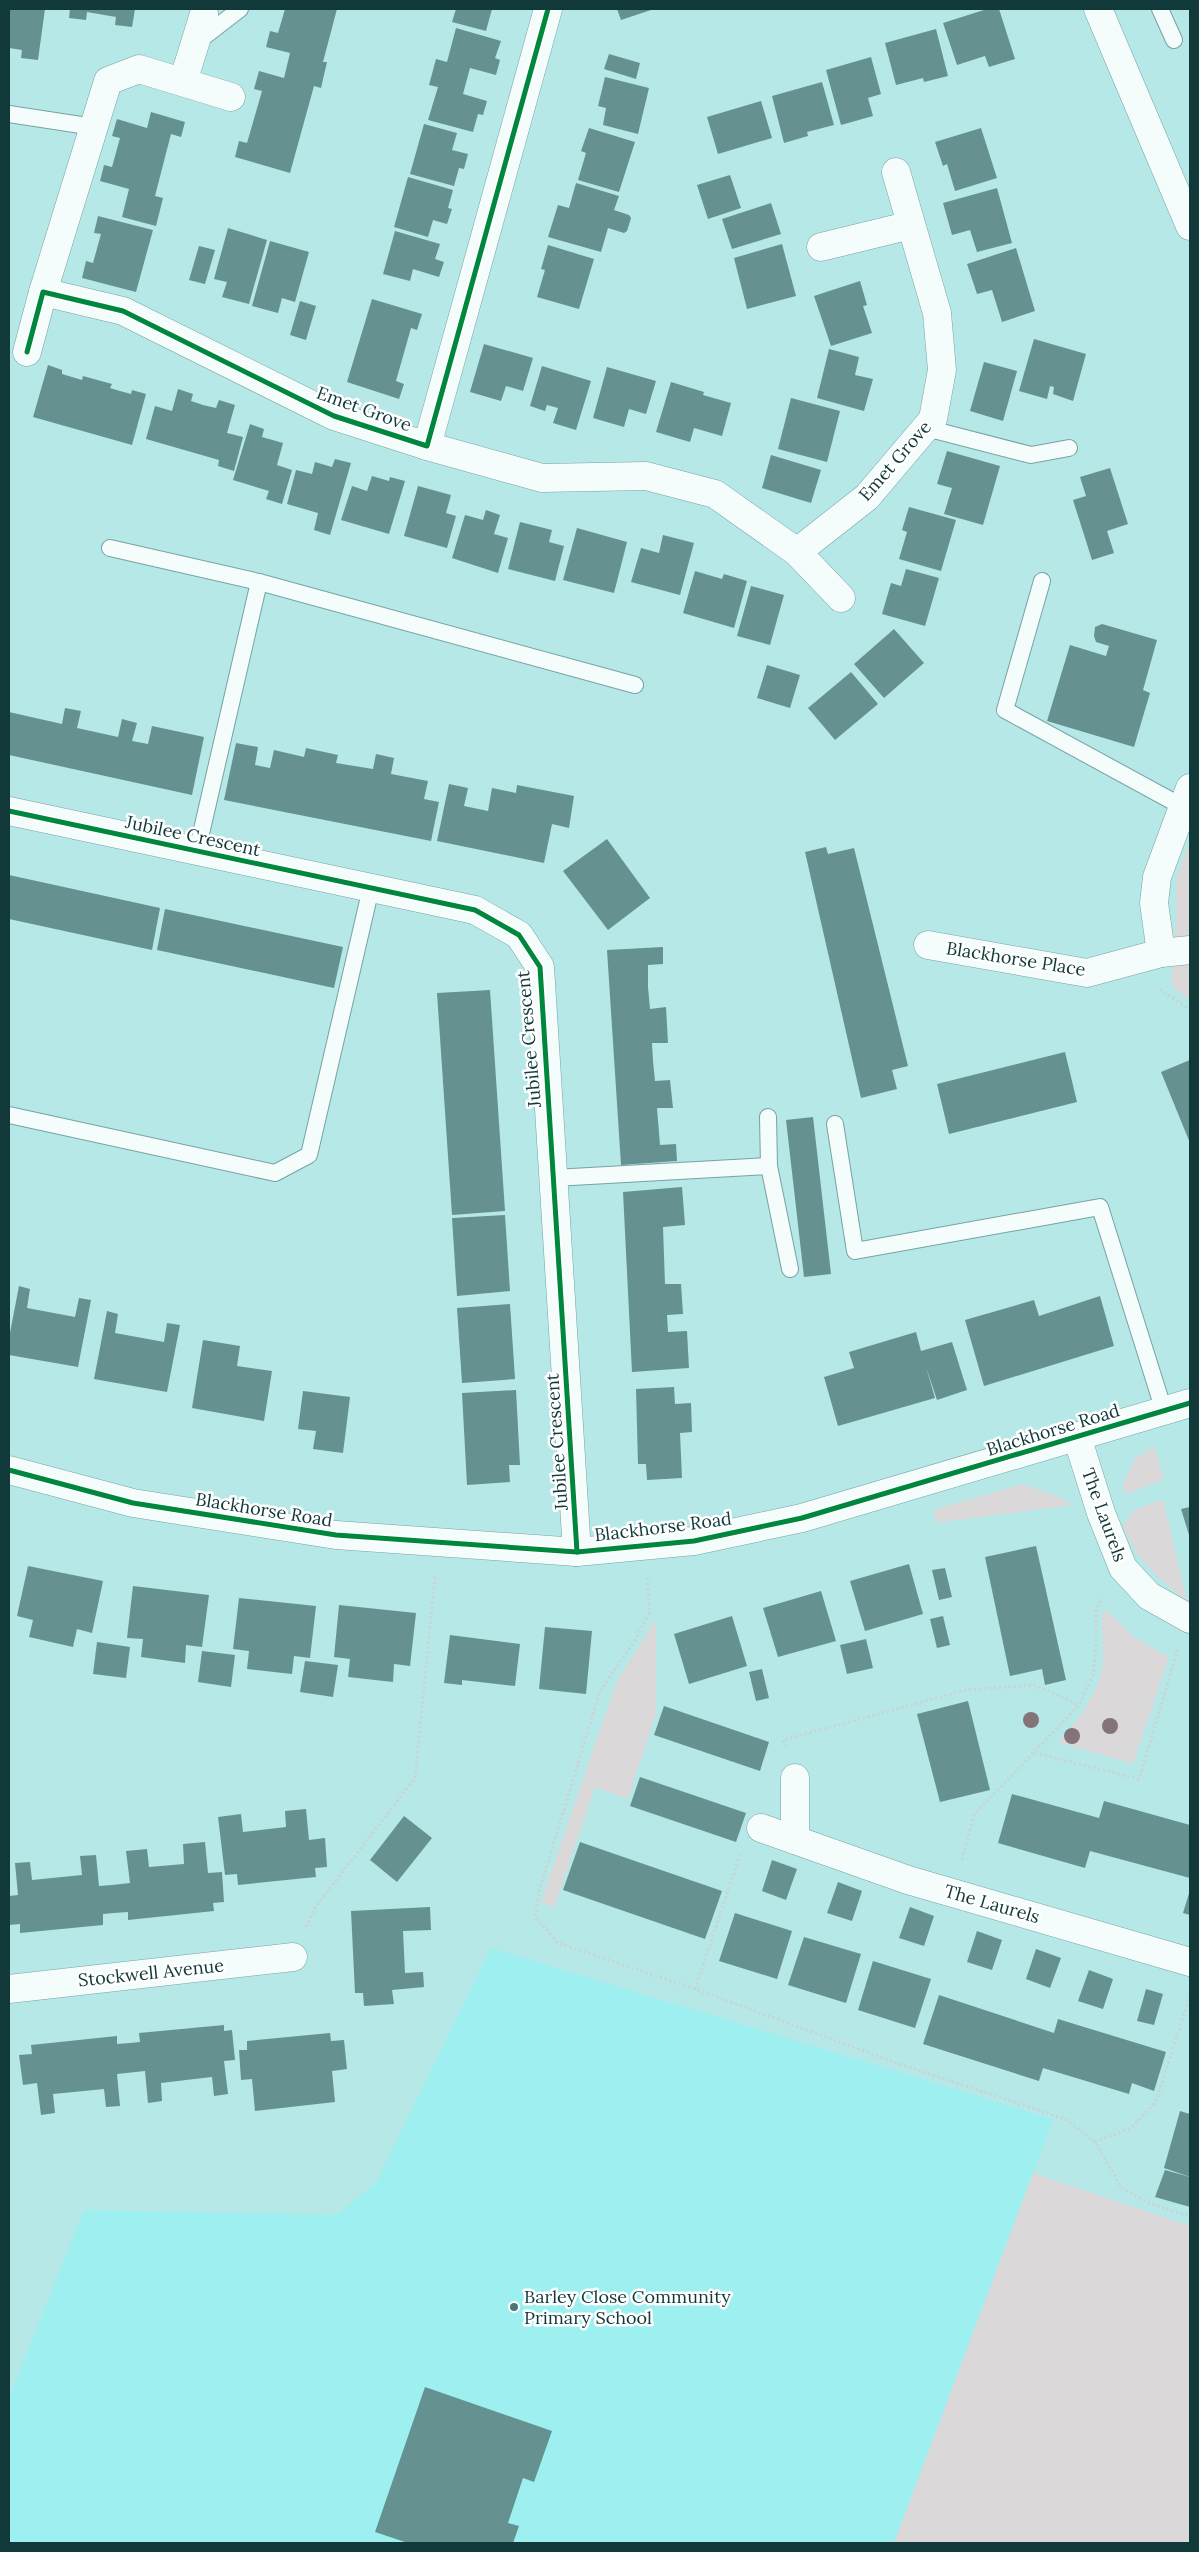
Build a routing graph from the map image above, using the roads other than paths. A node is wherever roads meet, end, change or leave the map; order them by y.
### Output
1 (240, 9) edge
2 (548, 9) edge
3 (1098, 9) edge
4 (1160, 9) edge
5 (204, 14) dead end
6 (1174, 40) dead end
7 (195, 44) junction
8 (182, 82) junction
9 (231, 97) dead end
10 (9, 114) edge
11 (94, 127) junction
12 (896, 172) dead end
13 (911, 225) junction
14 (1190, 226) edge
15 (821, 247) dead end
16 (43, 292) junction
17 (27, 352) dead end
18 (926, 428) junction
19 (426, 446) junction
20 (1069, 448) dead end
21 (110, 548) dead end
22 (797, 552) junction
23 (1042, 581) dead end
24 (260, 582) junction
25 (840, 598) dead end
26 (635, 685) dead end
27 (1186, 797) edge
28 (9, 811) edge
29 (197, 851) junction
30 (371, 888) junction
31 (928, 945) dead end
32 (1190, 950) edge
33 (1161, 953) junction
34 (9, 1115) edge
35 (768, 1117) dead end
36 (835, 1124) dead end
37 (770, 1166) junction
38 (554, 1178) junction
39 (790, 1269) dead end
40 (1190, 1403) edge
41 (1164, 1411) junction
42 (1077, 1437) junction
43 (9, 1470) edge
44 (577, 1552) junction
45 (1189, 1619) edge
46 (795, 1778) road end
47 (762, 1828) road end
48 (795, 1840) junction
49 (293, 1957) road end
50 (1190, 1962) edge
51 (9, 1989) edge

1 - 7 lane
2 - 19 street, Emet Grove
3 - 14 street
4 - 6 lane
5 - 7 street
7 - 8 street
8 - 9 street
8 - 11 street
10 - 11 lane
11 - 16 street
12 - 13 street, Emet Grove
13 - 15 street
13 - 18 street, Emet Grove
16 - 17 street
16 - 19 street, Emet Grove
18 - 20 lane
18 - 22 street, Emet Grove
19 - 22 street, Emet Grove
21 - 24 lane
22 - 25 street, Emet Grove
23 - 27 lane
24 - 26 lane
24 - 29 lane
27 - 33 street
28 - 29 street, Jubilee Crescent
29 - 30 street, Jubilee Crescent
30 - 34 lane
30 - 38 street, Jubilee Crescent
31 - 33 street, Blackhorse Place
32 - 33 street, Blackhorse Place
35 - 37 lane
36 - 41 lane
37 - 38 lane
37 - 39 lane
38 - 44 street, Jubilee Crescent
40 - 41 street, Blackhorse Road
41 - 42 street, Blackhorse Road
42 - 44 street, Blackhorse Road
42 - 45 street, The Laurels
43 - 44 street, Blackhorse Road
46 - 48 street
47 - 48 street, The Laurels
48 - 50 street, The Laurels
49 - 51 street, Stockwell Avenue

